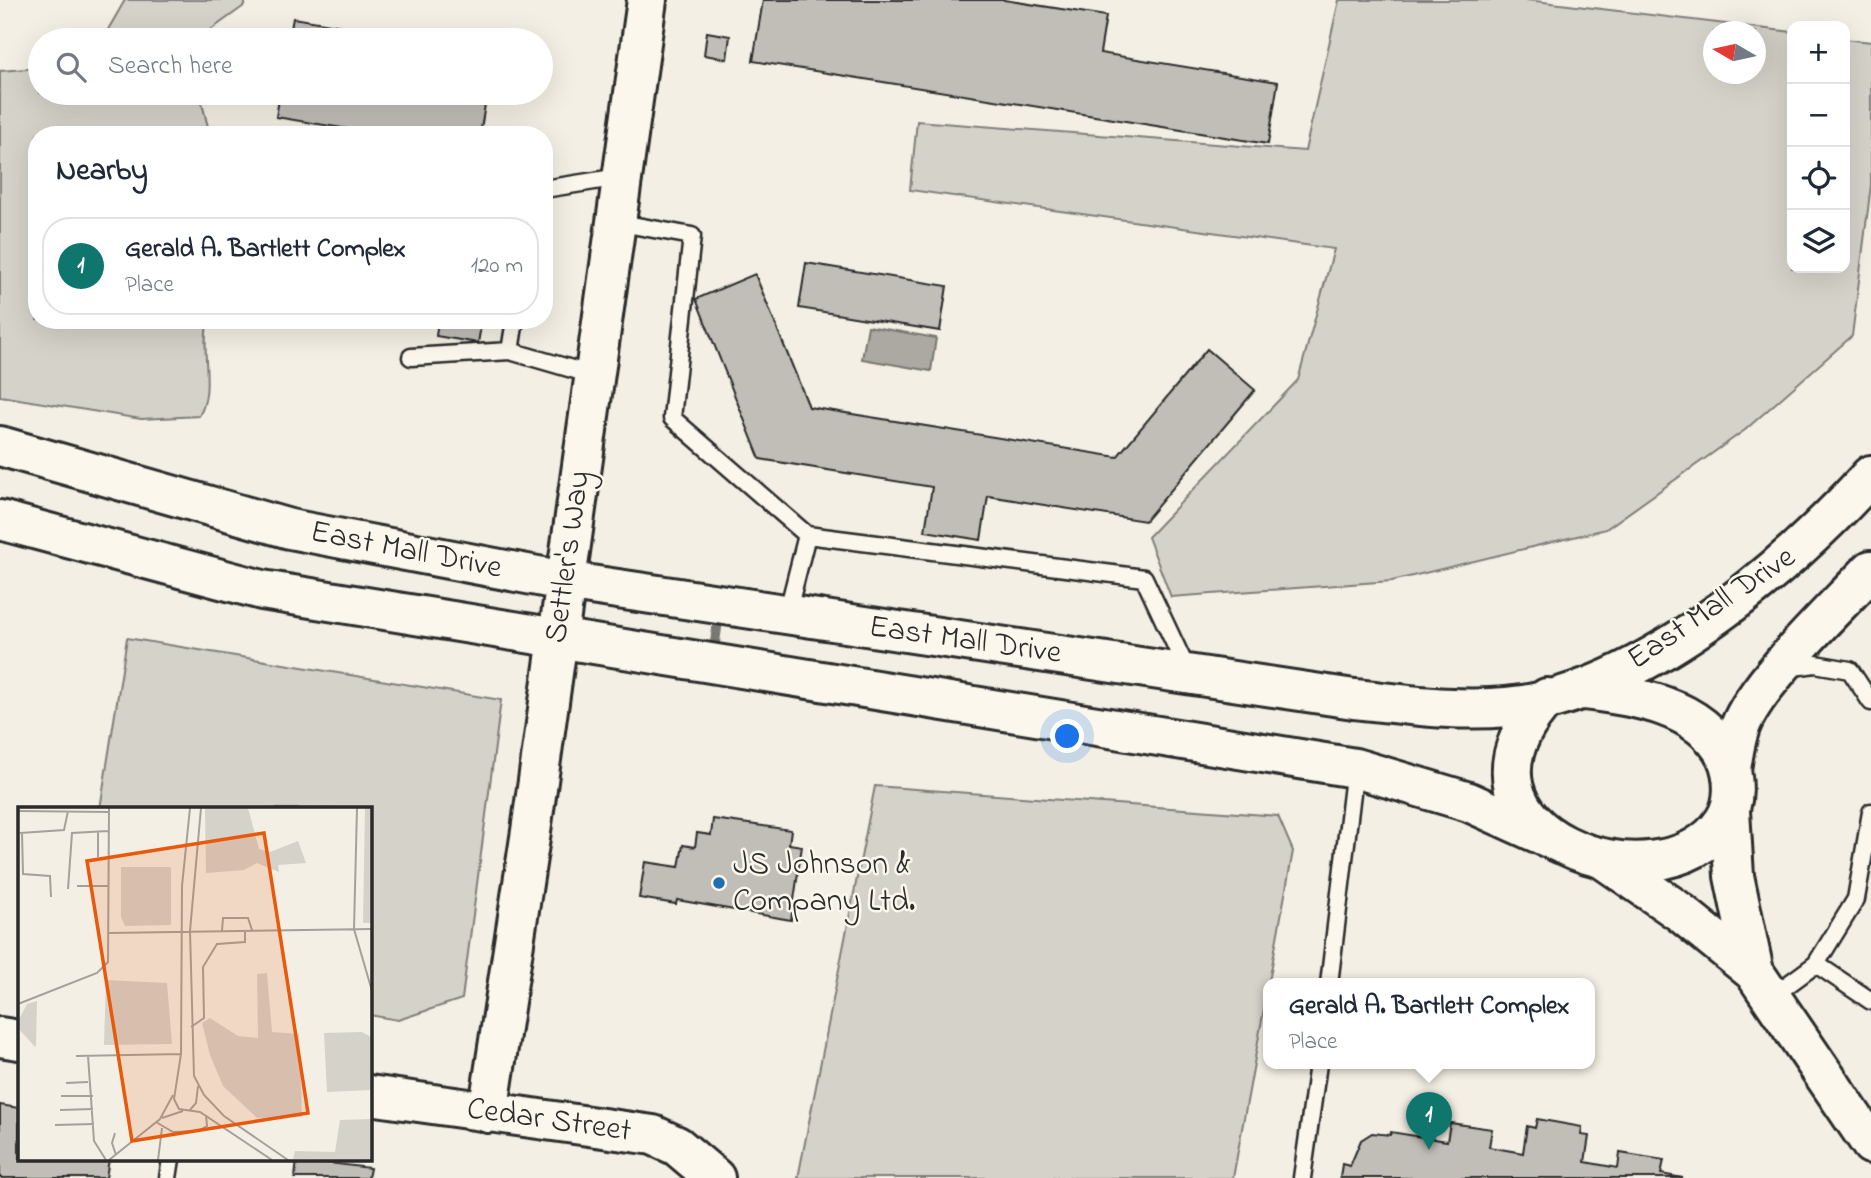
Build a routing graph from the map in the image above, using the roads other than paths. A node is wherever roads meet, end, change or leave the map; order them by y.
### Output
1 (647, 0) edge
2 (620, 177) junction
3 (553, 188) edge
4 (615, 222) junction
5 (514, 329) edge
6 (510, 351) junction
7 (411, 357) dead end
8 (596, 376) junction
9 (0, 446) edge
10 (1871, 475) edge
11 (0, 520) edge
12 (807, 535) junction
13 (1871, 570) edge
14 (564, 581) junction
15 (787, 614) junction
16 (558, 639) junction
17 (1780, 669) junction
18 (1189, 674) junction
19 (1565, 694) junction
20 (1871, 702) edge
21 (1355, 768) junction
22 (1731, 769) junction
23 (1730, 811) junction
24 (1871, 813) edge
25 (1562, 844) junction
26 (1602, 859) junction
27 (1816, 964) junction
28 (1330, 978) edge
29 (1762, 985) junction
30 (1871, 1001) edge
31 (0, 1037) edge
32 (18, 1040) edge
33 (1317, 1069) edge
34 (371, 1095) edge
35 (488, 1113) junction
36 (1871, 1144) edge
37 (171, 1160) edge
38 (168, 1178) edge
39 (715, 1178) edge
40 (1302, 1178) edge

1 - 2 main road, Settler's Way
2 - 3 lane
2 - 4 main road, Settler's Way
4 - 8 main road, Settler's Way
4 - 12 lane
5 - 6 lane
6 - 7 lane
6 - 8 lane
8 - 14 main road, Settler's Way
9 - 14 main road, East Mall Drive
10 - 19 main road, East Mall Drive
11 - 16 main road, East Mall Drive
12 - 15 lane
12 - 18 lane
13 - 17 main road
14 - 15 main road, East Mall Drive
14 - 16 main road, Settler's Way
15 - 18 main road, East Mall Drive
16 - 21 main road, East Mall Drive
16 - 35 main road, Settler's Way
17 - 20 lane
17 - 22 main road
18 - 19 main road, East Mall Drive
19 - 22 main road
19 - 25 main road
21 - 25 main road, East Mall Drive
21 - 28 lane
22 - 23 main road
23 - 26 main road
23 - 29 main road
24 - 27 lane
25 - 26 main road
26 - 29 main road
27 - 29 lane
27 - 30 lane
29 - 36 main road
31 - 32 main road
33 - 40 lane
34 - 35 main road, Cedar Street
35 - 39 main road, Cedar Street
37 - 38 lane

